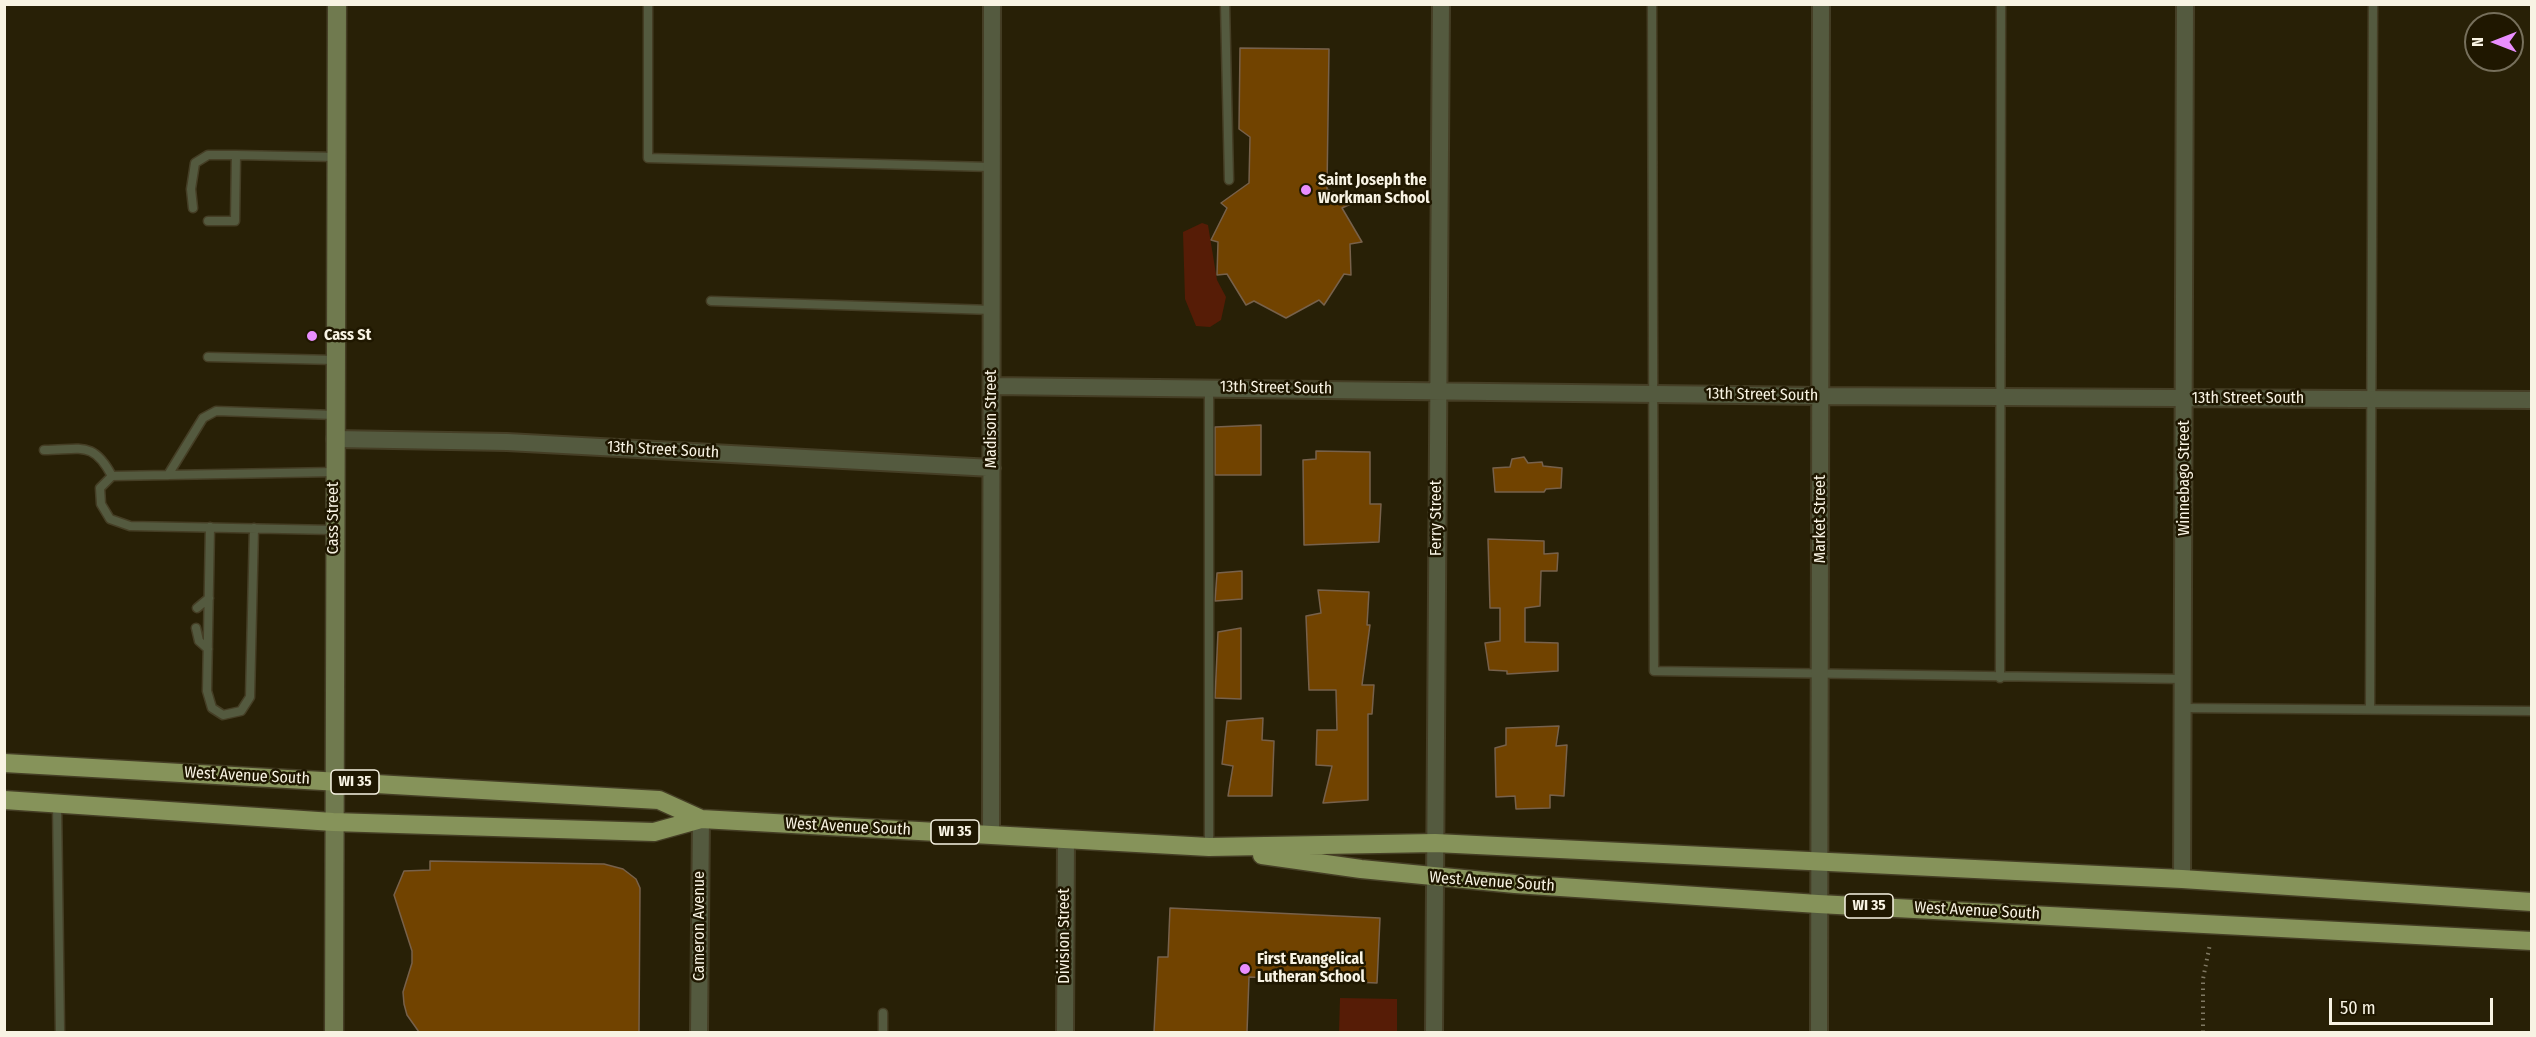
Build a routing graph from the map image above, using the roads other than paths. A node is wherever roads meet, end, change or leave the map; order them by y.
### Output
1 (337, 4) edge
2 (648, 4) edge
3 (992, 4) edge
4 (1225, 4) edge
5 (1441, 4) edge
6 (1652, 4) edge
7 (1821, 4) edge
8 (2001, 4) edge
9 (2185, 4) edge
10 (2373, 4) edge
11 (236, 155) junction
12 (337, 157) junction
13 (991, 167) junction
14 (1229, 180) dead end
15 (194, 208) dead end
16 (208, 221) dead end
17 (711, 301) dead end
18 (992, 310) junction
19 (208, 357) dead end
20 (335, 360) junction
21 (992, 386) junction
22 (1209, 387) junction
23 (1438, 390) junction
24 (1652, 393) junction
25 (1821, 396) junction
26 (2000, 397) junction
27 (2371, 399) junction
28 (2185, 400) junction
29 (2532, 400) edge
30 (335, 415) junction
31 (335, 439) junction
32 (44, 450) dead end
33 (992, 468) junction
34 (334, 472) junction
35 (168, 475) junction
36 (112, 476) junction
37 (210, 527) junction
38 (254, 528) junction
39 (334, 530) junction
40 (209, 597) junction
41 (198, 608) dead end
42 (196, 628) dead end
43 (208, 649) junction
44 (1821, 675) junction
45 (2000, 678) junction
46 (2183, 679) junction
47 (2183, 708) junction
48 (2370, 708) junction
49 (2532, 711) edge
50 (4, 763) edge
51 (333, 781) junction
52 (4, 800) edge
53 (57, 803) junction
54 (701, 819) junction
55 (333, 822) junction
56 (991, 834) junction
57 (1066, 839) junction
58 (1435, 843) junction
59 (1209, 847) junction
60 (1818, 862) junction
61 (1434, 878) junction
62 (2182, 879) junction
63 (2532, 902) edge
64 (1818, 904) junction
65 (2532, 941) edge
66 (883, 1013) dead end
67 (60, 1032) edge
68 (334, 1032) edge
69 (699, 1032) edge
70 (883, 1032) edge
71 (1065, 1032) edge
72 (1434, 1032) edge
73 (1819, 1032) edge

1 - 12 street, Cass Street
2 - 13 lane
3 - 13 street, Madison Street
4 - 14 lane
5 - 23 street, Ferry Street
6 - 24 lane
7 - 25 street, Market Street
8 - 26 lane
9 - 28 street, Winnebago Street
10 - 27 lane
11 - 12 lane
11 - 15 lane
11 - 16 lane
12 - 20 street, Cass Street
13 - 18 street, Madison Street
17 - 18 lane
18 - 21 street, Madison Street
19 - 20 lane
20 - 30 street, Cass Street
21 - 22 street, 13th Street South
21 - 33 street, Madison Street
22 - 23 street, 13th Street South
22 - 59 lane
23 - 24 street, 13th Street South
23 - 58 street, Ferry Street
24 - 25 street, 13th Street South
24 - 44 lane
25 - 26 street, 13th Street South
25 - 44 street, Market Street
26 - 28 street, 13th Street South
26 - 45 lane
27 - 28 street, 13th Street South
27 - 29 street, 13th Street South
27 - 48 lane
28 - 46 street, Winnebago Street
30 - 31 street, Cass Street
30 - 35 lane
31 - 33 street, 13th Street South
31 - 34 street, Cass Street
32 - 36 lane
33 - 56 street, Madison Street
34 - 35 lane
34 - 39 street, Cass Street
35 - 36 lane
36 - 37 lane
37 - 38 lane
37 - 40 lane
38 - 39 lane
38 - 43 lane
39 - 51 street, Cass Street
40 - 41 lane
40 - 43 lane
42 - 43 lane
44 - 45 lane
44 - 60 street, Market Street
45 - 46 lane
46 - 47 street, Winnebago Street
47 - 48 lane
47 - 62 street, Winnebago Street
48 - 49 lane
50 - 51 main road, West Avenue South / WI 35
51 - 54 main road, West Avenue South / WI 35
51 - 55 street, Cass Street
52 - 53 main road, West Avenue South / WI 35
53 - 55 main road, West Avenue South / WI 35
53 - 67 lane
54 - 55 main road, West Avenue South / WI 35
54 - 56 main road, West Avenue South / WI 35
54 - 69 street, Cameron Avenue
55 - 68 street, Cass Street
56 - 57 main road, West Avenue South / WI 35
57 - 59 main road, West Avenue South / WI 35
57 - 71 street, Division Street
58 - 59 main road, West Avenue South / WI 35
58 - 60 main road, West Avenue South / WI 35
58 - 61 street, Ferry Street
59 - 61 main road, West Avenue South / WI 35
60 - 62 main road, West Avenue South / WI 35
60 - 64 street, Market Street
61 - 64 main road, West Avenue South / WI 35
61 - 72 street, Ferry Street
62 - 63 main road, West Avenue South / WI 35
64 - 65 main road, West Avenue South / WI 35
64 - 73 street, Market Street
66 - 70 lane

